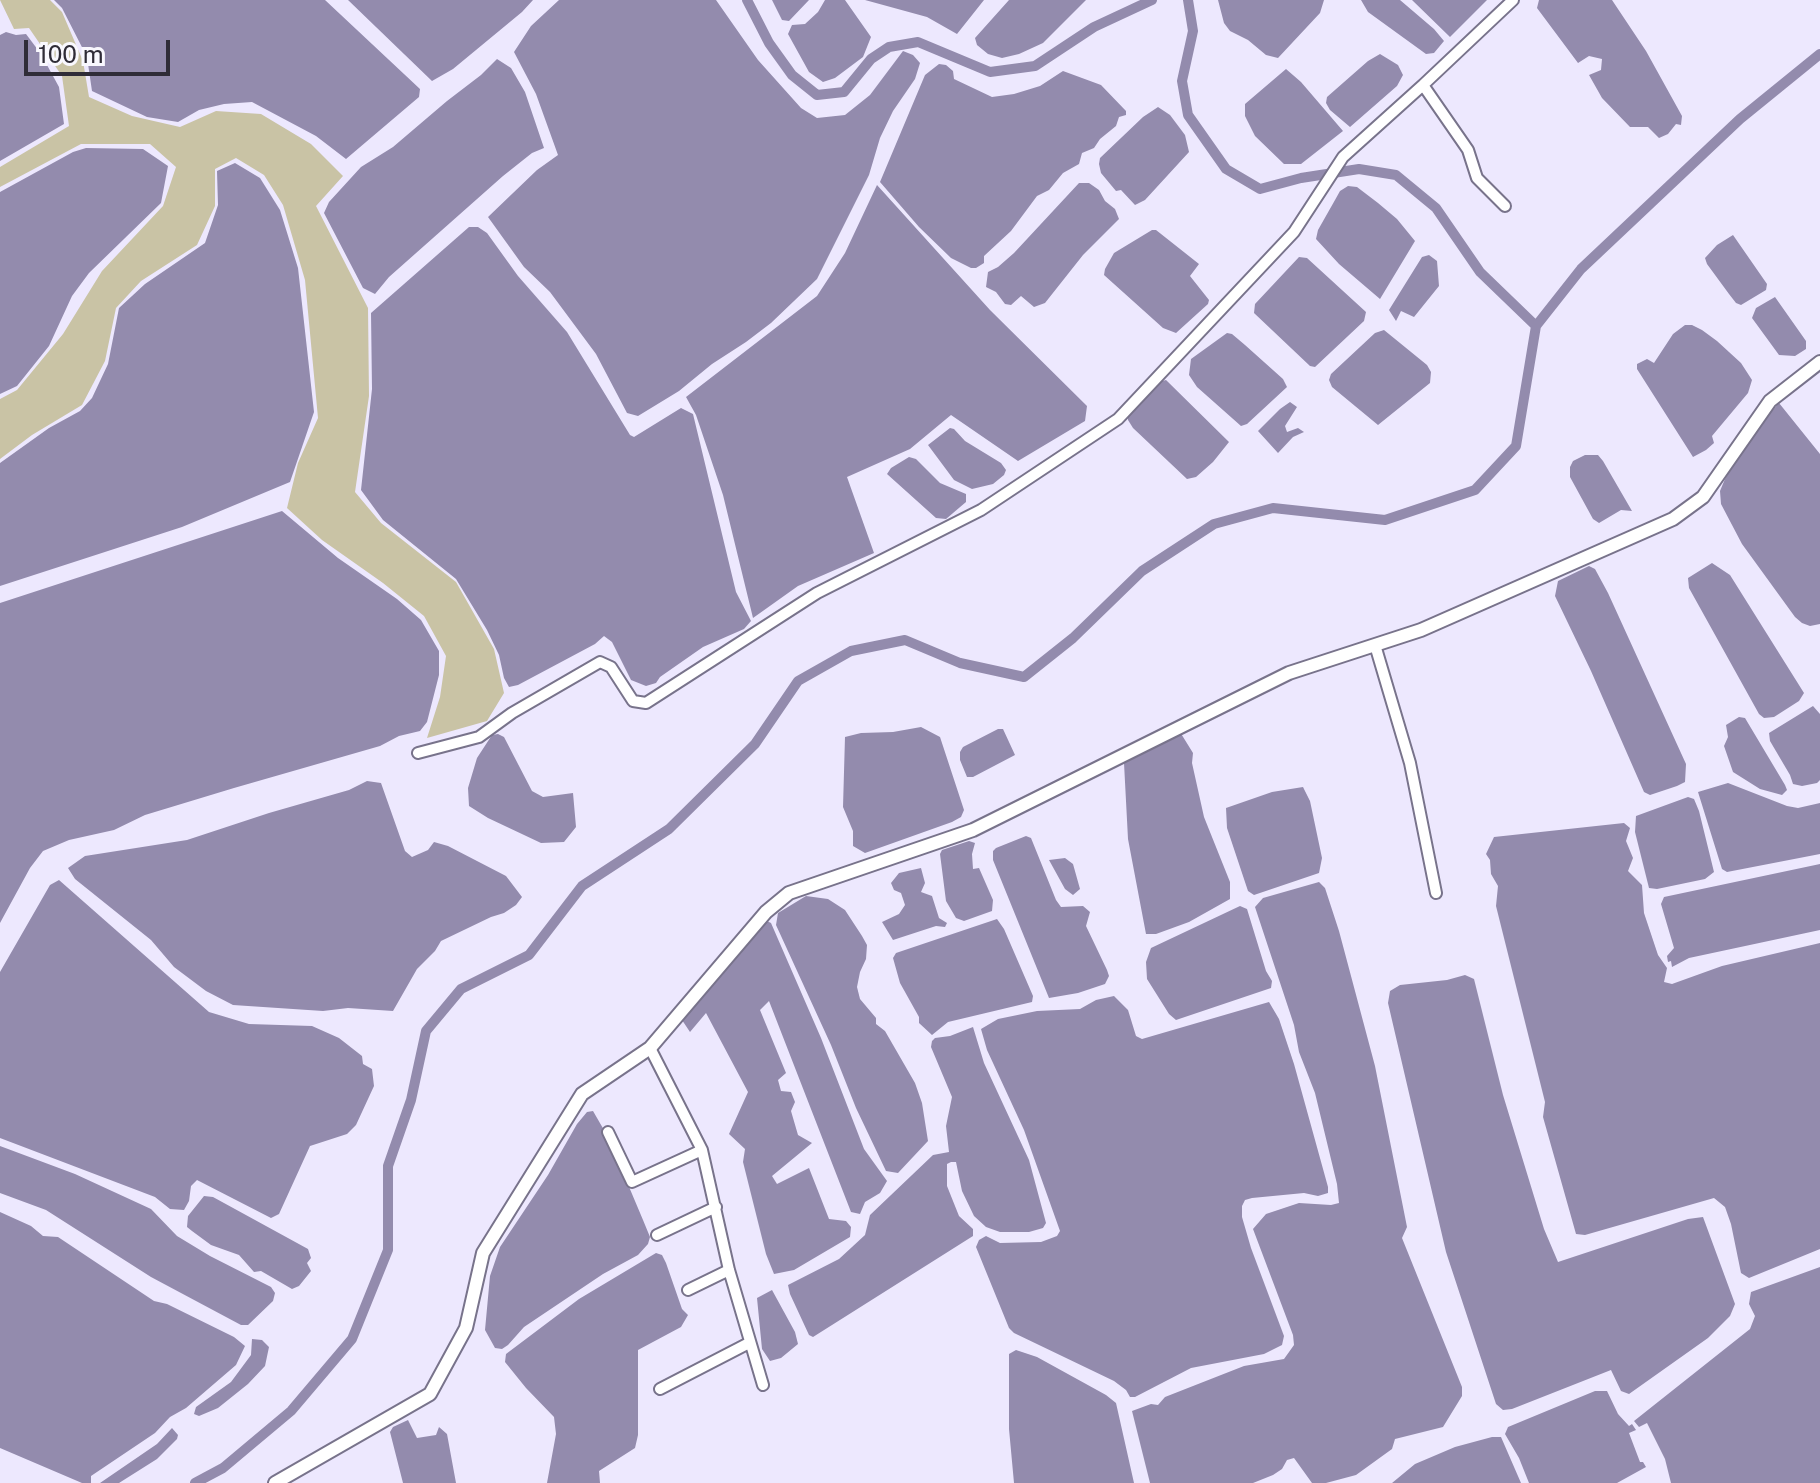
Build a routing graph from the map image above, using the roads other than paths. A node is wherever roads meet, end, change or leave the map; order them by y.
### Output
1 (1513, 0) edge
2 (1423, 85) junction
3 (1505, 206) dead end
4 (1820, 362) edge
5 (1375, 645) junction
6 (418, 753) dead end
7 (1436, 893) dead end
8 (650, 1048) junction
9 (608, 1132) dead end
10 (702, 1150) junction
11 (716, 1207) junction
12 (657, 1235) dead end
13 (729, 1270) junction
14 (688, 1290) dead end
15 (749, 1343) junction
16 (763, 1385) dead end
17 (660, 1389) dead end
18 (275, 1483) edge

1 - 2 street
2 - 3 street
2 - 6 street
4 - 5 street
5 - 7 street
5 - 8 street
8 - 10 street
8 - 18 street
9 - 10 street
10 - 11 street
11 - 12 street
11 - 13 street
13 - 14 street
13 - 15 street
15 - 16 street
15 - 17 street

